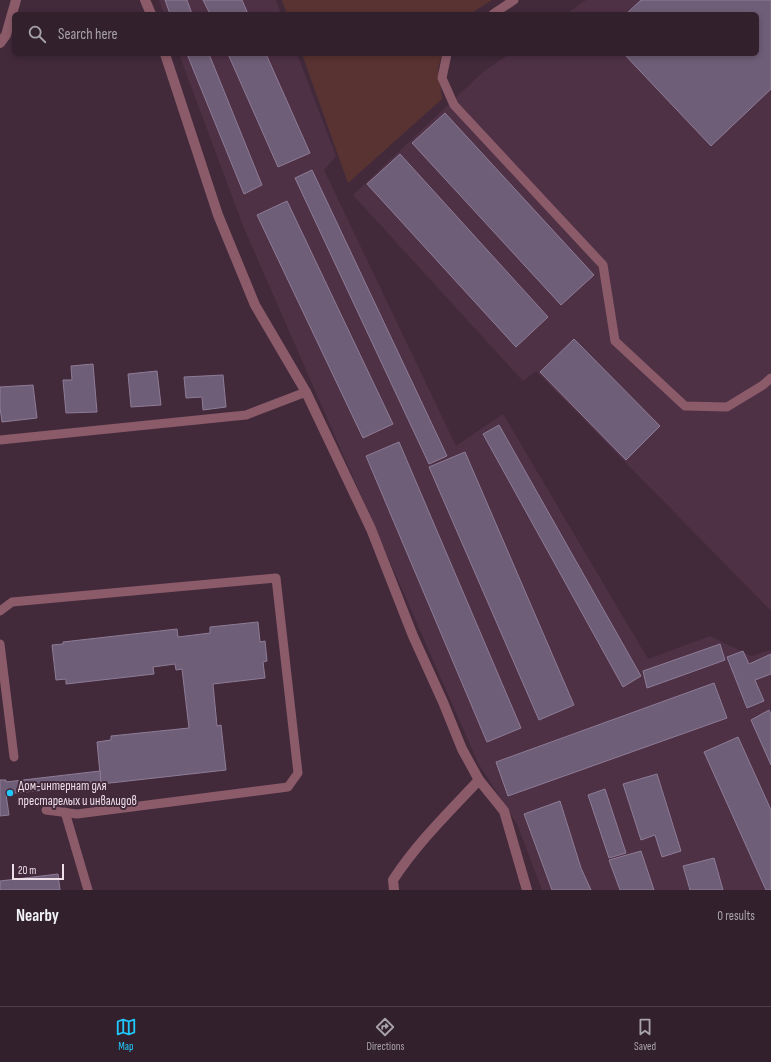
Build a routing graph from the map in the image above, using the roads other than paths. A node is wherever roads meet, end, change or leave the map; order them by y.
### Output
1 (16, 0) edge
2 (144, 0) edge
3 (514, 0) edge
4 (13, 12) edge
5 (150, 12) edge
6 (496, 12) edge
7 (12, 14) edge
8 (0, 43) edge
9 (166, 56) edge
10 (447, 56) edge
11 (771, 378) edge
12 (306, 392) junction
13 (0, 440) edge
14 (0, 611) edge
15 (0, 644) edge
16 (3, 687) edge
17 (14, 757) dead end
18 (479, 780) junction
19 (46, 810) dead end
20 (64, 812) junction
21 (88, 890) edge
22 (394, 890) edge
23 (527, 890) edge

1 - 4 street
2 - 5 street
3 - 6 lane
7 - 8 street
9 - 12 street
10 - 11 lane
12 - 13 lane
12 - 18 street
14 - 20 lane
15 - 16 lane
16 - 17 lane
18 - 22 street
18 - 23 street
19 - 20 lane
20 - 21 lane

